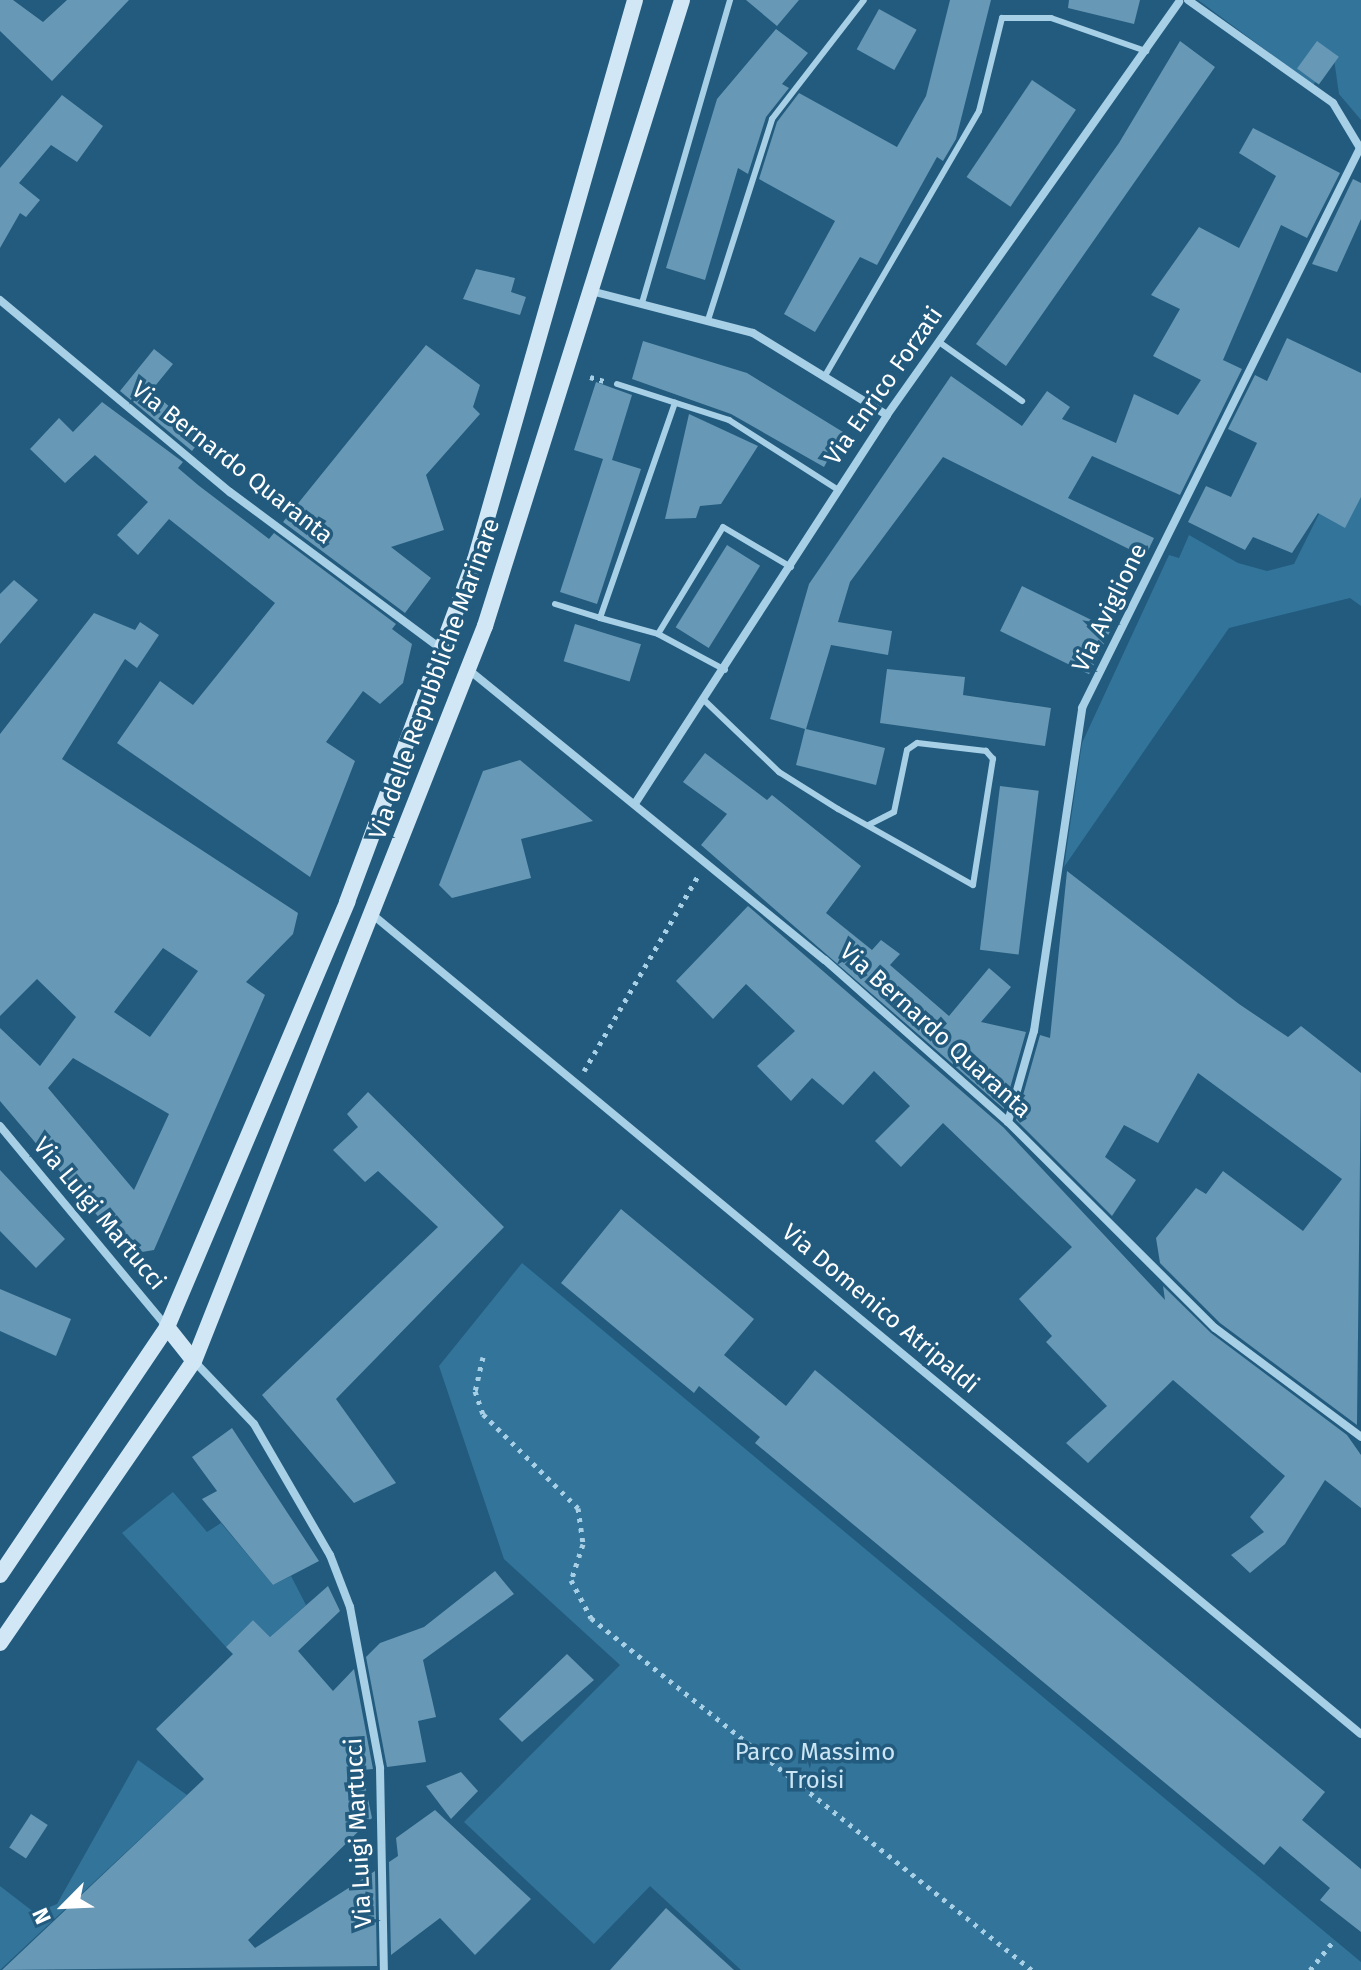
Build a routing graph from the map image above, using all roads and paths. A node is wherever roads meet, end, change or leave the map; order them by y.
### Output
1 (635, 0) edge
2 (682, 0) edge
3 (730, 0) edge
4 (864, 0) edge
5 (1184, 1) edge
6 (1146, 51) junction
7 (1361, 148) edge
8 (591, 291) junction
9 (0, 300) edge
10 (642, 303) junction
11 (708, 320) junction
12 (939, 342) junction
13 (826, 374) junction
14 (617, 384) dead end
15 (1022, 401) dead end
16 (675, 403) junction
17 (887, 415) junction
18 (837, 489) junction
19 (791, 567) junction
20 (555, 604) dead end
21 (600, 618) junction
22 (658, 634) junction
23 (443, 650) junction
24 (468, 669) junction
25 (726, 670) junction
26 (705, 701) junction
27 (636, 802) junction
28 (868, 825) junction
29 (707, 862) junction
30 (347, 902) junction
31 (373, 915) junction
32 (577, 1084) junction
33 (1008, 1122) junction
34 (0, 1126) edge
35 (167, 1327) junction
36 (483, 1357) dead end
37 (194, 1361) junction
38 (1361, 1437) edge
39 (0, 1575) edge
40 (0, 1643) edge
41 (1361, 1734) edge
42 (1334, 1940) dead end
43 (384, 1970) edge
44 (1032, 1970) edge
45 (1310, 1970) edge

1 - 23 main road, Via delle Repubbliche Marinare
2 - 8 main road, Via delle Repubbliche Marinare
3 - 10 lane
4 - 11 lane
5 - 6 street, Via Enrico Forzati
5 - 7 street
6 - 12 street, Via Enrico Forzati
6 - 13 lane
7 - 33 street, Via Aviglione
8 - 10 street
8 - 24 main road, Via delle Repubbliche Marinare
9 - 23 street, Via Bernardo Quaranta
10 - 11 street
11 - 13 street
12 - 15 lane
12 - 17 street, Via Enrico Forzati
13 - 17 street
14 - 16 lane
16 - 18 lane
16 - 21 lane
17 - 18 street, Via Enrico Forzati
18 - 19 street, Via Enrico Forzati
19 - 22 lane
19 - 25 street, Via Enrico Forzati
20 - 21 lane
21 - 22 lane
22 - 25 lane
23 - 24 main road
23 - 30 main road, Via delle Repubbliche Marinare
24 - 27 street, Via Bernardo Quaranta
24 - 31 main road, Via delle Repubbliche Marinare
25 - 26 street, Via Enrico Forzati
26 - 27 street, Via Enrico Forzati
26 - 28 lane
27 - 29 street, Via Bernardo Quaranta
28 - 28 lane
29 - 32 path
29 - 33 street, Via Bernardo Quaranta
30 - 31 main road
30 - 35 main road, Via delle Repubbliche Marinare
31 - 32 street, Via Domenico Atripaldi
31 - 37 main road, Via delle Repubbliche Marinare
32 - 41 street, Via Domenico Atripaldi
33 - 38 street, Via Bernardo Quaranta
34 - 35 street, Via Luigi Martucci
35 - 37 main road
35 - 39 main road, Via delle Repubbliche Marinare
36 - 44 path
37 - 40 main road, Via delle Repubbliche Marinare
37 - 43 street, Via Luigi Martucci
42 - 45 path

